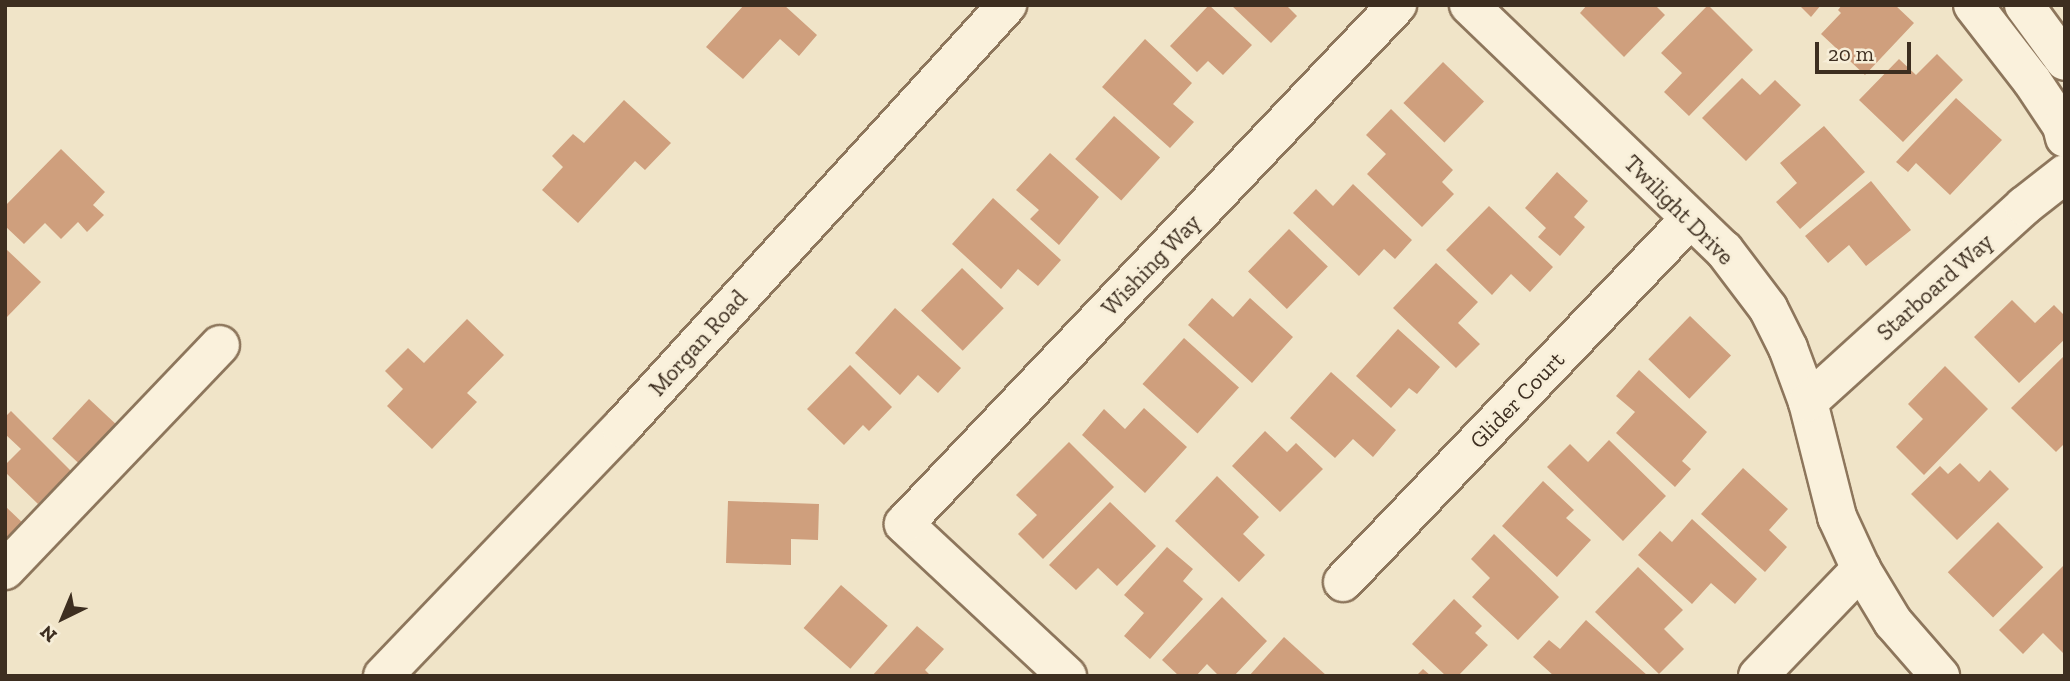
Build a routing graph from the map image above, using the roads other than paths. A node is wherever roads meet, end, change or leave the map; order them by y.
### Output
1 (1007, 5) edge
2 (1397, 5) edge
3 (1469, 5) edge
4 (1973, 5) edge
5 (2024, 5) edge
6 (2065, 61) edge
7 (2065, 138) edge
8 (2065, 174) edge
9 (1690, 219) junction
10 (220, 345) dead end
11 (1808, 402) junction
12 (1861, 569) junction
13 (5, 570) edge
14 (1343, 582) dead end
15 (383, 676) edge
16 (1067, 676) edge
17 (1758, 676) edge
18 (1940, 676) edge

1 - 15 street, Morgan Road
2 - 16 street, Wishing Way
3 - 9 street, Twilight Drive
4 - 7 street
5 - 6 street
8 - 11 street, Starboard Way
9 - 11 street, Twilight Drive
9 - 14 street, Glider Court
10 - 13 street
11 - 12 street, Twilight Drive
12 - 17 street
12 - 18 street, Twilight Drive

